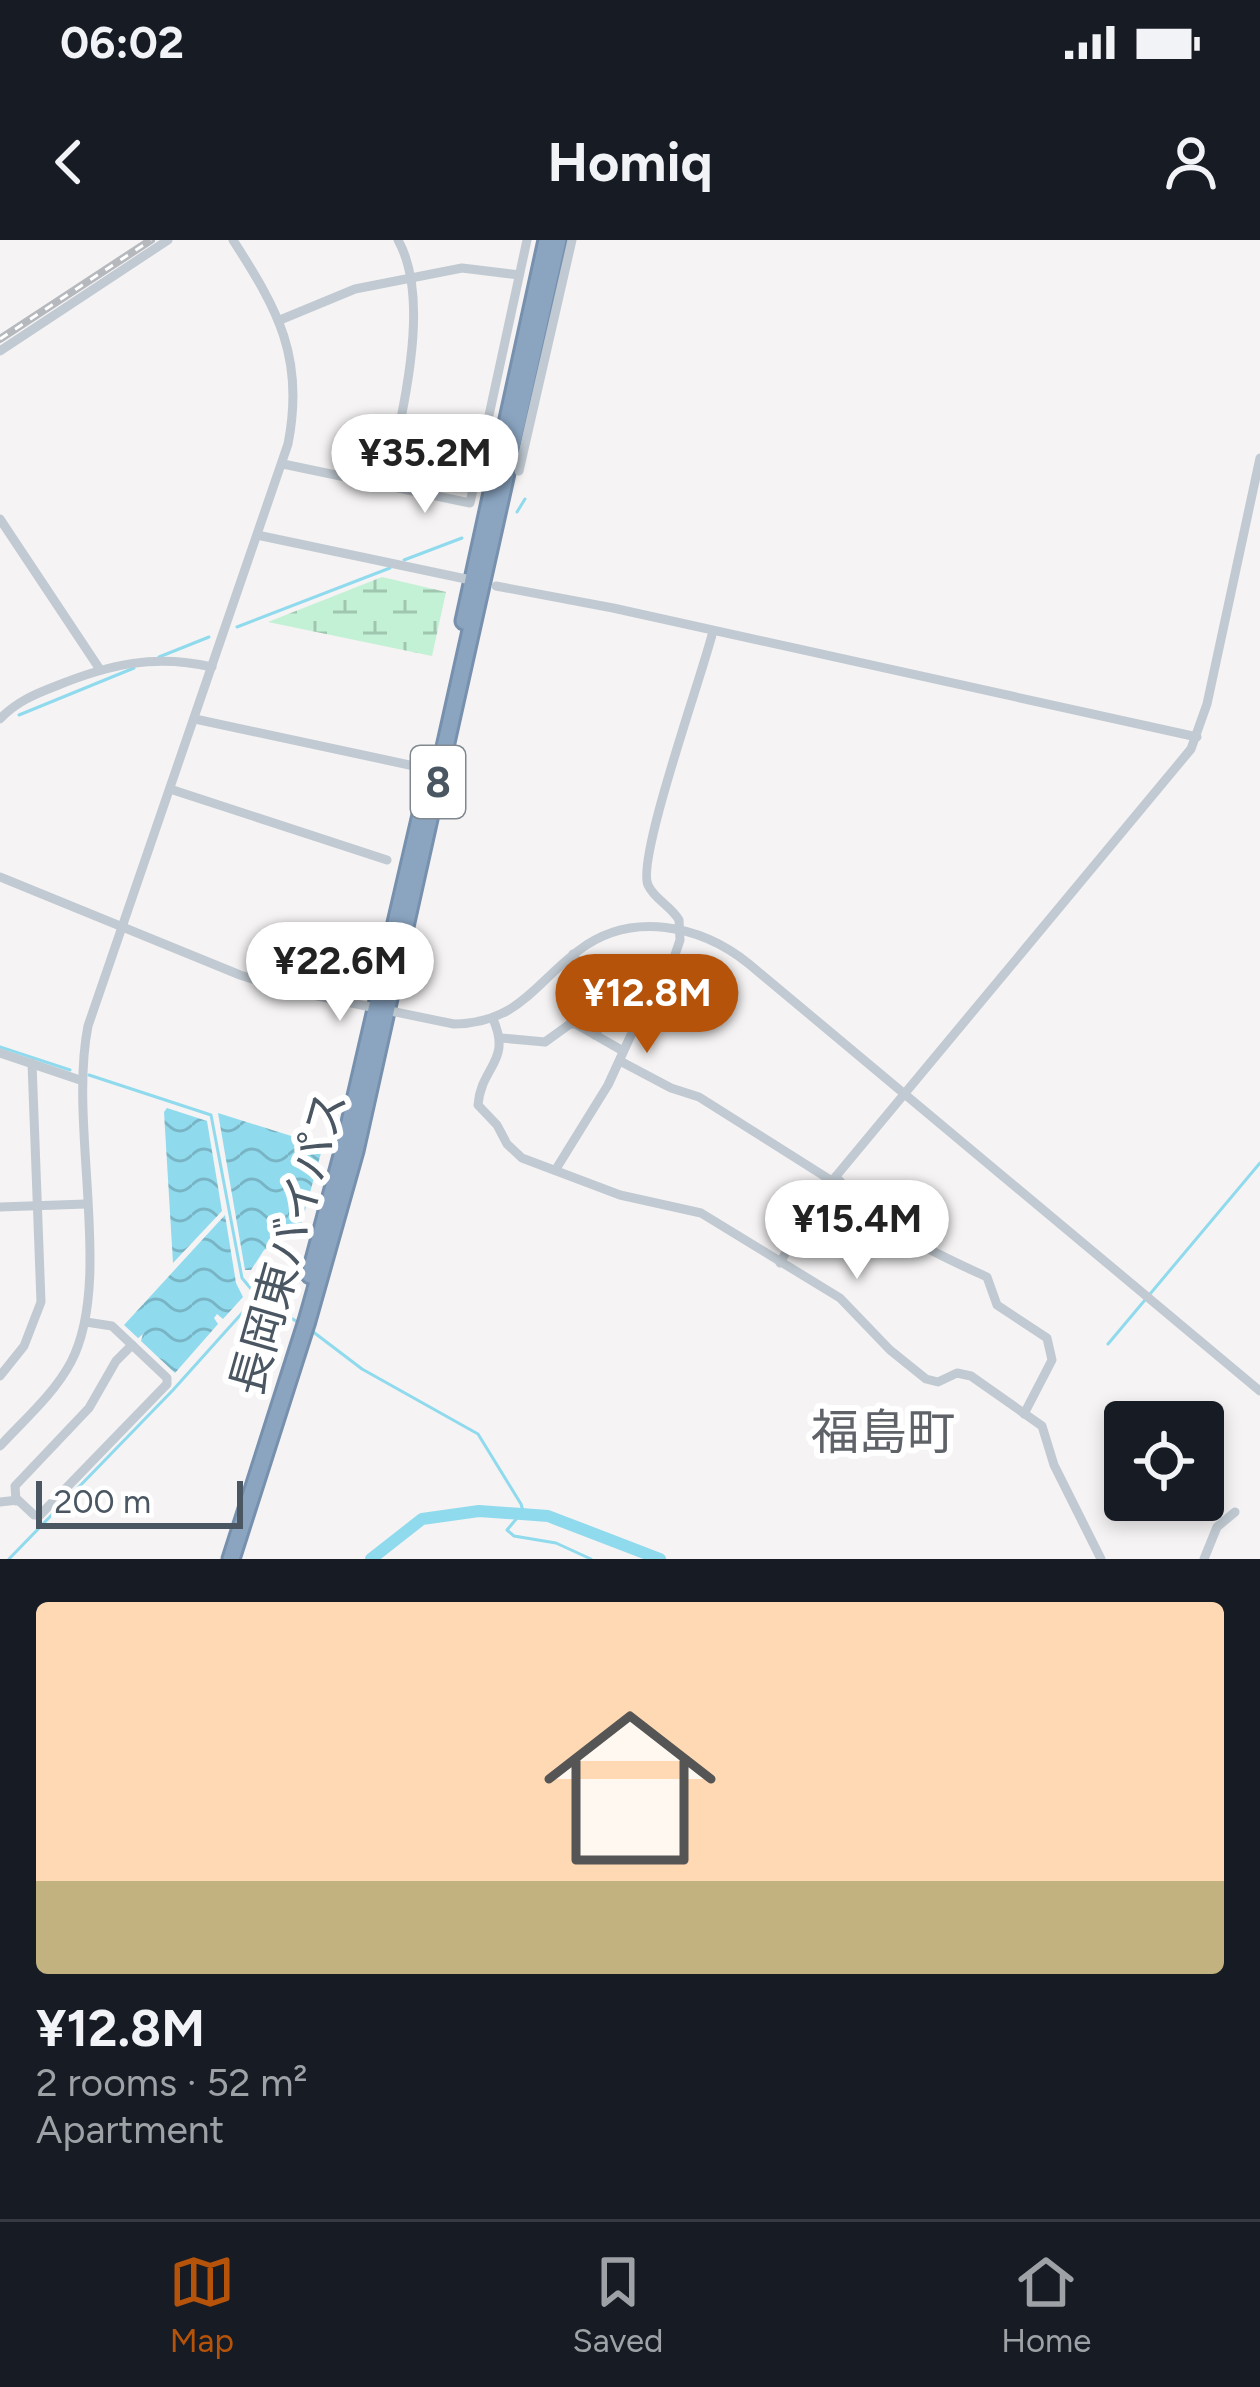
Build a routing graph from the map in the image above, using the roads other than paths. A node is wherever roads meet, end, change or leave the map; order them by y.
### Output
1 (168, 240) edge
2 (233, 240) edge
3 (398, 240) edge
4 (526, 240) edge
5 (547, 240) edge
6 (558, 240) edge
7 (572, 240) edge
8 (519, 275) junction
9 (411, 278) junction
10 (280, 320) junction
11 (0, 351) edge
12 (1260, 458) edge
13 (283, 464) junction
14 (519, 471) dead end
15 (388, 485) junction
16 (0, 519) edge
17 (257, 535) junction
18 (466, 579) dead end
19 (496, 586) dead end
20 (713, 631) junction
21 (99, 668) junction
22 (212, 668) junction
23 (0, 719) edge
24 (195, 719) junction
25 (1197, 737) junction
26 (414, 766) dead end
27 (170, 789) junction
28 (387, 860) dead end
29 (0, 877) edge
30 (122, 926) junction
31 (681, 928) junction
32 (573, 954) junction
33 (382, 1010) junction
34 (493, 1019) junction
35 (595, 1035) junction
36 (501, 1038) junction
37 (0, 1053) edge
38 (622, 1056) junction
39 (32, 1063) junction
40 (80, 1080) junction
41 (905, 1094) junction
42 (556, 1169) junction
43 (834, 1179) junction
44 (86, 1204) junction
45 (37, 1205) junction
46 (0, 1207) edge
47 (780, 1263) junction
48 (86, 1322) junction
49 (301, 1327) junction
50 (132, 1346) junction
51 (0, 1376) edge
52 (1260, 1391) edge
53 (1024, 1414) junction
54 (0, 1446) edge
55 (16, 1501) junction
56 (0, 1502) edge
57 (1235, 1512) dead end
58 (221, 1559) edge
59 (231, 1559) edge
60 (1101, 1559) edge
61 (1204, 1559) edge

1 - 11 street
2 - 10 street
3 - 9 street
4 - 8 street
5 - 33 highway, 長岡東バイパス / 8
6 - 33 highway, 長岡東バイパス / 8
7 - 14 street
8 - 9 street
8 - 15 street
9 - 10 street
9 - 15 street
10 - 13 street
12 - 25 street
13 - 15 street
13 - 17 street
16 - 21 street
17 - 18 street
17 - 22 street
19 - 20 street
20 - 25 street
20 - 31 street
21 - 22 street
21 - 23 street
22 - 24 street
24 - 26 street
24 - 27 street
25 - 41 street
27 - 28 street
27 - 30 street
29 - 30 street
30 - 33 street
30 - 40 street
31 - 32 street
31 - 38 street
31 - 41 street
32 - 34 street
32 - 35 street
33 - 34 street
33 - 49 highway, 長岡東バイパス / 8
34 - 36 street
35 - 36 street
35 - 38 street
36 - 42 street
37 - 39 street
38 - 42 street
38 - 43 street
39 - 40 street
39 - 45 street
40 - 44 street
41 - 43 street
41 - 52 street
42 - 47 street
43 - 47 street
43 - 53 street
44 - 45 street
44 - 48 street
45 - 46 street
45 - 51 street
47 - 53 street
48 - 50 street
48 - 54 street
49 - 58 highway, 長岡東バイパス / 8
49 - 59 highway, 長岡東バイパス / 8
50 - 55 street
50 - 55 street
53 - 60 street
55 - 56 street
57 - 61 street

